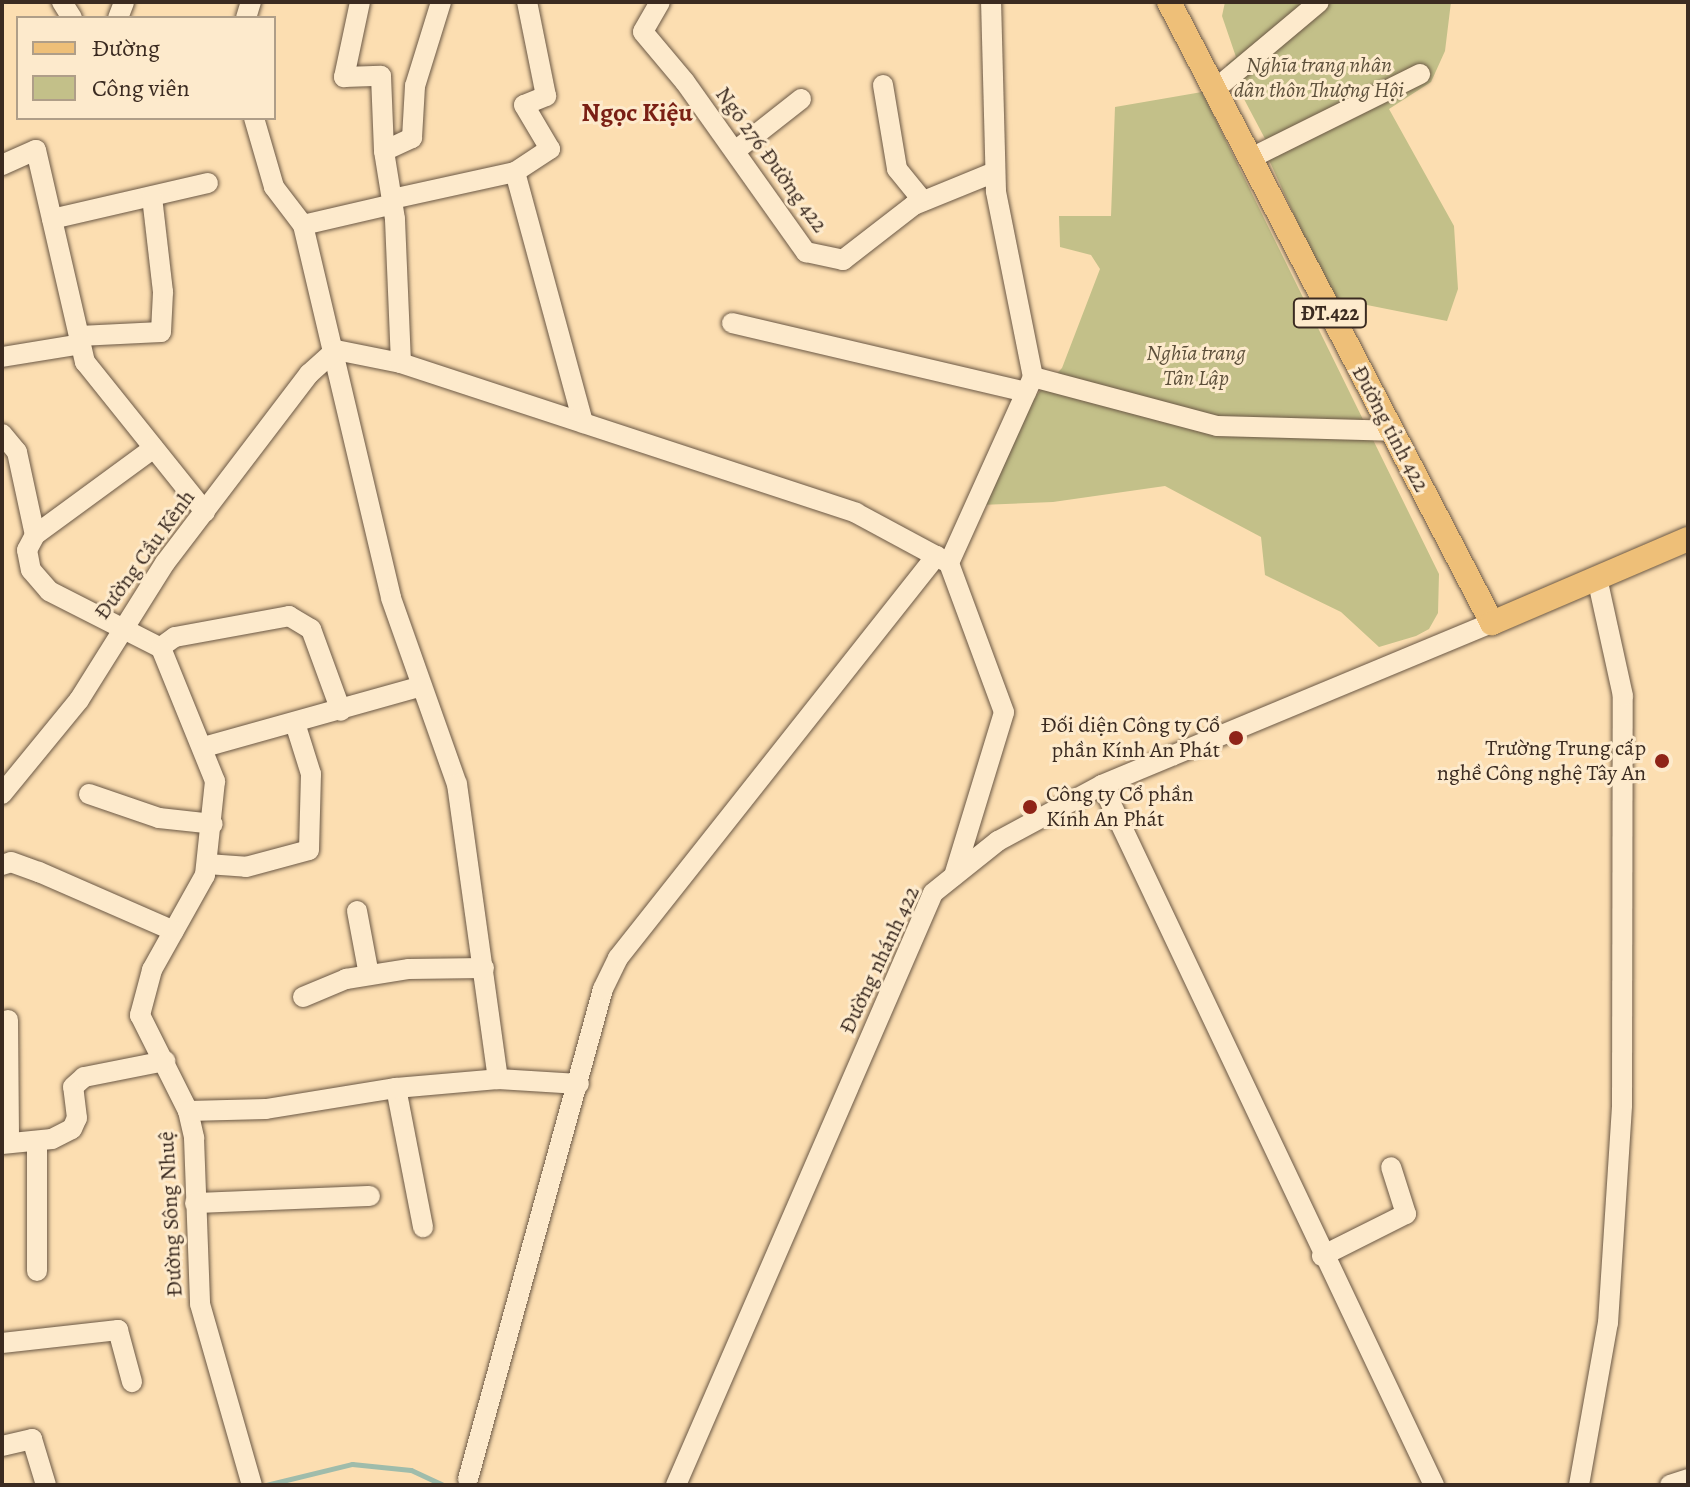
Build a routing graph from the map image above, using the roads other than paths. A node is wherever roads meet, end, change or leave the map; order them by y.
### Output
1 (360, 2) edge
2 (441, 2) edge
3 (527, 2) edge
4 (660, 2) edge
5 (991, 2) edge
6 (1169, 2) edge
7 (1319, 2) edge
8 (1420, 74) dead end
9 (883, 85) dead end
10 (1213, 91) junction
11 (801, 99) dead end
12 (255, 120) edge
13 (384, 151) junction
14 (735, 151) junction
15 (1249, 159) junction
16 (2, 165) edge
17 (515, 172) junction
18 (995, 172) junction
19 (208, 183) dead end
20 (152, 197) junction
21 (923, 201) junction
22 (392, 202) junction
23 (52, 219) junction
24 (303, 225) junction
25 (732, 323) dead end
26 (80, 340) junction
27 (336, 350) junction
28 (2, 357) edge
29 (401, 363) junction
30 (1030, 385) junction
31 (583, 423) junction
32 (1391, 431) junction
33 (2, 434) edge
34 (154, 448) junction
35 (205, 512) junction
36 (35, 535) junction
37 (1688, 539) edge
38 (942, 559) junction
39 (1597, 578) junction
40 (1492, 623) junction
41 (121, 627) junction
42 (161, 647) junction
43 (422, 686) junction
44 (341, 711) junction
45 (295, 723) junction
46 (204, 747) junction
47 (1102, 785) junction
48 (2, 794) edge
49 (89, 794) dead end
50 (213, 824) junction
51 (207, 864) junction
52 (2, 865) edge
53 (954, 876) junction
54 (357, 911) dead end
55 (174, 931) junction
56 (484, 968) junction
57 (369, 975) junction
58 (303, 997) dead end
59 (8, 1020) dead end
60 (165, 1061) junction
61 (498, 1079) junction
62 (579, 1084) junction
63 (396, 1088) junction
64 (188, 1111) junction
65 (37, 1141) junction
66 (5, 1143) edge
67 (1391, 1167) dead end
68 (370, 1196) dead end
69 (195, 1203) junction
70 (423, 1227) dead end
71 (1322, 1256) junction
72 (37, 1271) dead end
73 (2, 1343) edge
74 (132, 1382) dead end
75 (2, 1446) edge
76 (468, 1479) dead end
77 (1688, 1479) edge
78 (46, 1485) edge
79 (252, 1485) edge
80 (676, 1485) edge
81 (1434, 1485) edge
82 (1579, 1485) edge
83 (1670, 1485) edge

1 - 13 street
2 - 13 street
3 - 17 street
4 - 14 street, Ngõ 276 Đường 422
5 - 18 street
6 - 10 main road, Đường tỉnh 422 / ĐT.422
7 - 10 street
8 - 15 street
9 - 21 street
10 - 15 main road, Đường tỉnh 422 / ĐT.422
11 - 14 street
12 - 24 street
13 - 22 street
14 - 21 street, Ngõ 276 Đường 422
15 - 32 main road, Đường tỉnh 422 / ĐT.422
16 - 23 street
17 - 22 street
17 - 31 street
18 - 21 street, Ngõ 276 Đường 422
18 - 30 street
19 - 20 street
20 - 23 street
20 - 26 street
22 - 24 street
22 - 29 street
23 - 26 street
24 - 27 street
25 - 30 street
26 - 28 street
26 - 34 street
27 - 29 street
27 - 35 street, Đường Cầu Kênh
27 - 43 street
29 - 31 street
30 - 32 street
30 - 38 street
31 - 38 street
32 - 40 main road, Đường tỉnh 422 / ĐT.422
33 - 36 street
34 - 35 street
34 - 36 street
35 - 41 street, Đường Cầu Kênh
36 - 41 street
37 - 39 main road
38 - 53 street
38 - 62 street
39 - 40 main road
39 - 82 street
40 - 47 street, Đường nhánh 422
41 - 42 street
41 - 48 street, Đường Cầu Kênh
42 - 44 street
42 - 46 street, Đường Sông Nhuệ
43 - 44 street
43 - 56 street
44 - 45 street
45 - 46 street
45 - 51 street
46 - 50 street, Đường Sông Nhuệ
47 - 53 street, Đường nhánh 422
47 - 71 street
49 - 50 street
50 - 51 street, Đường Sông Nhuệ
51 - 55 street, Đường Sông Nhuệ
52 - 55 street
53 - 80 street, Đường nhánh 422
54 - 57 street
55 - 60 street, Đường Sông Nhuệ
56 - 57 street
56 - 61 street
57 - 58 street
59 - 66 street
60 - 64 street, Đường Sông Nhuệ
60 - 65 street
61 - 62 street
61 - 63 street
62 - 76 street
63 - 64 street
63 - 70 street
64 - 69 street, Đường Sông Nhuệ
65 - 66 street
65 - 72 street
67 - 71 street
68 - 69 street
69 - 79 street, Đường Sông Nhuệ
71 - 81 street
73 - 74 street
75 - 78 street
77 - 83 street

